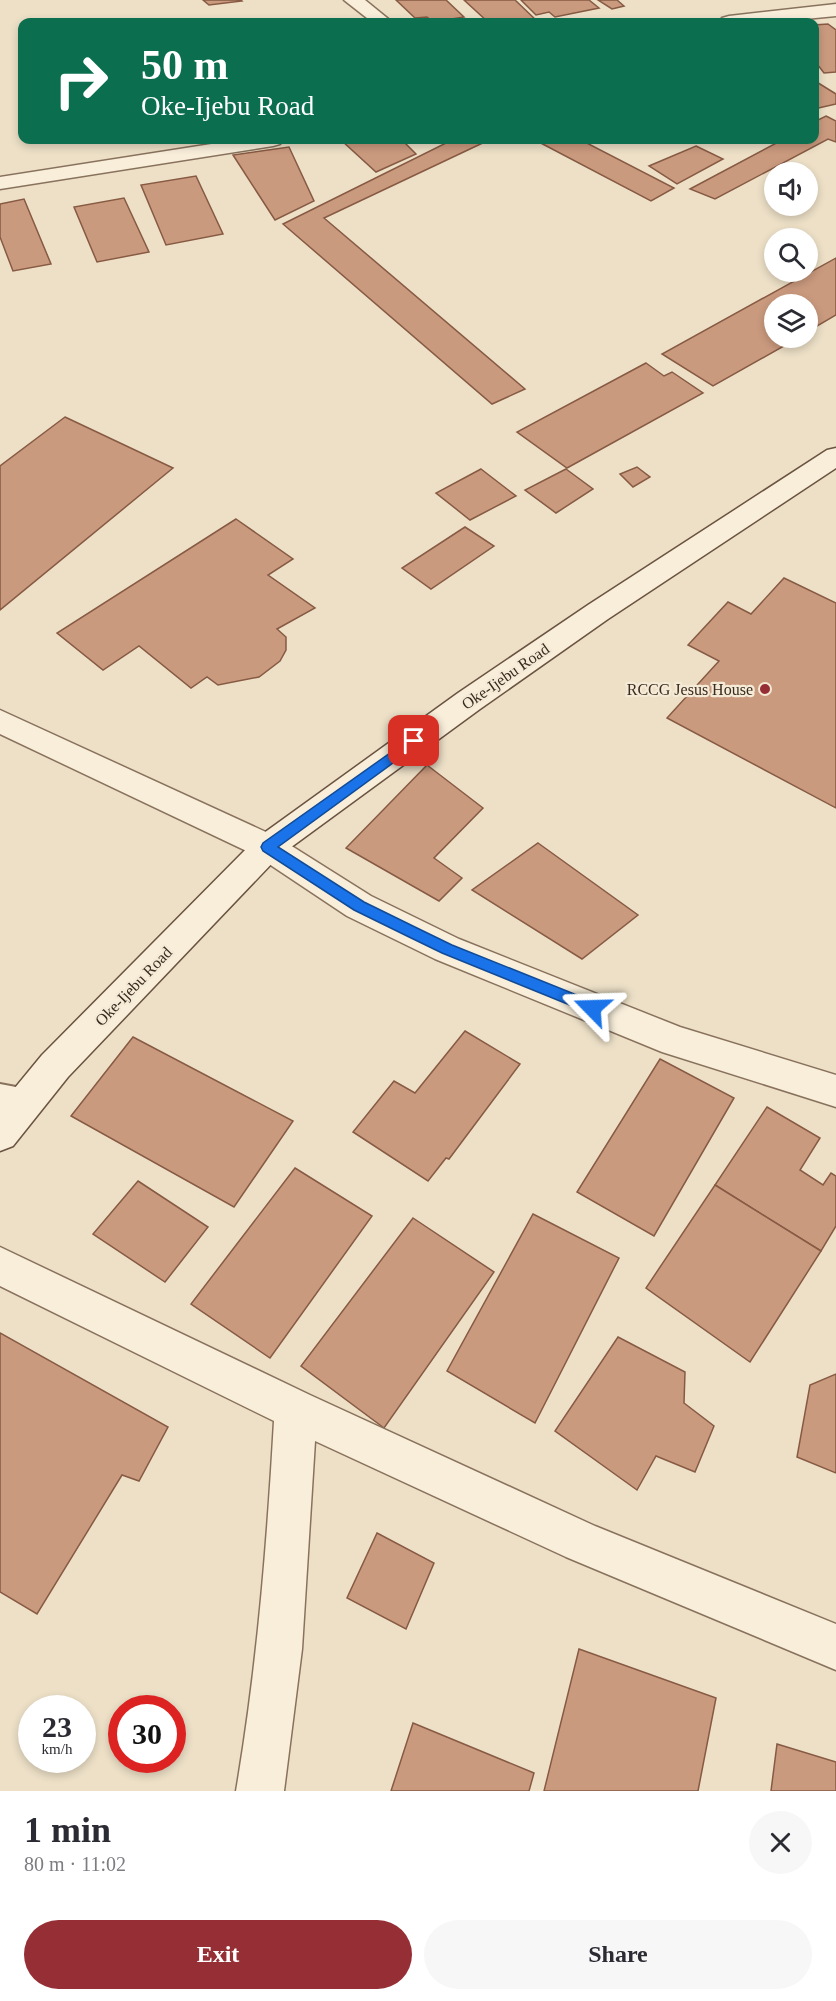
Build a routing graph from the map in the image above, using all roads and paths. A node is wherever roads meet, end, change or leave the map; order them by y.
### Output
1 (353, 0) edge
2 (836, 10) edge
3 (378, 18) edge
4 (765, 18) edge
5 (248, 144) edge
6 (0, 183) edge
7 (836, 456) edge
8 (0, 721) edge
9 (268, 847) junction
10 (836, 1091) edge
11 (14, 1097) edge
12 (0, 1134) edge
13 (0, 1266) edge
14 (296, 1410) junction
15 (836, 1647) edge
16 (260, 1791) edge

1 - 3 street
2 - 4 street
5 - 6 street
7 - 9 street, Oke-Ijebu Road
8 - 9 street
9 - 10 street
9 - 11 street, Oke-Ijebu Road
11 - 12 street, Oke-Ijebu Road
13 - 14 street
14 - 15 street
14 - 16 street

